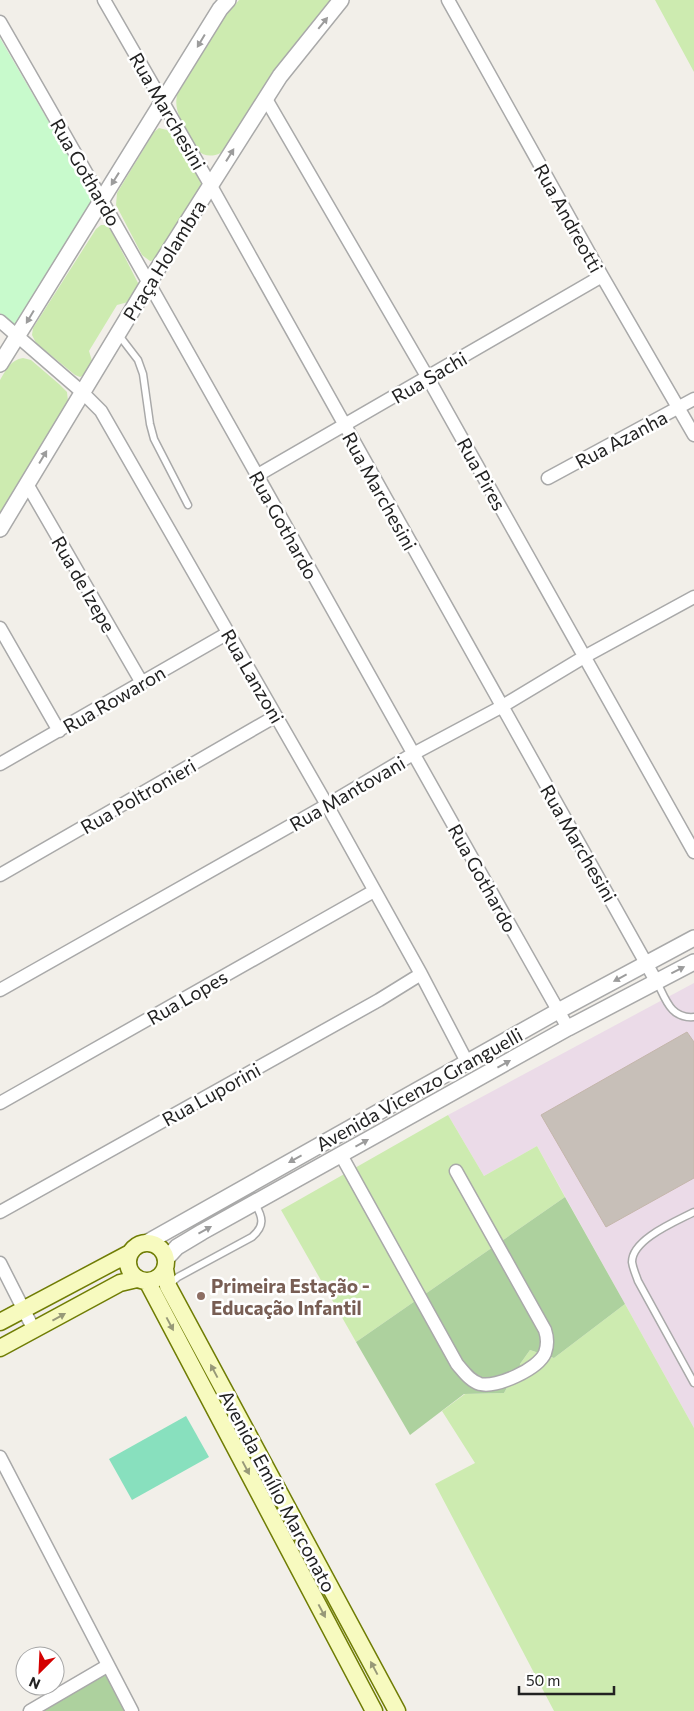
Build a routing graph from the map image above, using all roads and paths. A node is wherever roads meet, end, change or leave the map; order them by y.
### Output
1 (104, 0) edge
2 (341, 0) edge
3 (448, 0) edge
4 (221, 3) edge
5 (0, 22) edge
6 (266, 99) junction
7 (163, 104) junction
8 (210, 186) junction
9 (102, 200) junction
10 (602, 276) junction
11 (148, 284) junction
12 (0, 321) edge
13 (118, 334) junction
14 (18, 337) junction
15 (0, 364) edge
16 (428, 378) junction
17 (82, 392) junction
18 (694, 399) edge
19 (679, 407) junction
20 (344, 426) junction
21 (694, 435) edge
22 (256, 476) junction
23 (548, 478) dead end
24 (27, 484) junction
25 (188, 505) dead end
26 (0, 529) edge
27 (694, 597) edge
28 (0, 628) edge
29 (228, 633) junction
30 (584, 657) junction
31 (142, 684) junction
32 (501, 707) junction
33 (276, 716) junction
34 (59, 731) junction
35 (413, 754) junction
36 (0, 764) edge
37 (327, 806) junction
38 (694, 852) edge
39 (0, 875) edge
40 (374, 891) junction
41 (694, 938) edge
42 (694, 962) edge
43 (647, 963) junction
44 (421, 974) junction
45 (656, 981) junction
46 (0, 990) edge
47 (558, 1011) junction
48 (694, 1017) edge
49 (568, 1028) junction
50 (467, 1062) junction
51 (0, 1103) edge
52 (341, 1155) junction
53 (456, 1171) dead end
54 (254, 1203) junction
55 (0, 1212) edge
56 (694, 1212) edge
57 (146, 1243) junction
58 (130, 1253) junction
59 (0, 1263) edge
60 (165, 1264) junction
61 (142, 1280) junction
62 (168, 1286) junction
63 (24, 1310) junction
64 (0, 1322) edge
65 (34, 1330) junction
66 (0, 1348) edge
67 (694, 1383) edge
68 (0, 1457) edge
69 (108, 1666) junction
70 (30, 1711) edge
71 (132, 1711) edge
72 (374, 1711) edge
73 (397, 1711) edge

1 - 7 street, Rua Marchesini
6 -> 2 street, Praça Holambra
3 - 10 street, Rua Andreotti
4 -> 7 street
5 - 9 street, Rua Gothardo
8 -> 6 street, Praça Holambra
6 - 16 street, Rua Pires
7 - 8 street, Rua Marchesini
7 -> 9 street
8 - 11 street, Praça Holambra
8 - 20 street, Rua Marchesini
9 - 11 street, Rua Gothardo
9 -> 14 street
10 - 16 street, Rua Sachi
10 - 19 street, Rua Andreotti
11 - 13 street, Praça Holambra
11 - 22 street, Rua Gothardo
12 - 14 street, Rua Lanzoni
13 - 17 street, Praça Holambra
13 - 25 lane
14 - 15 street
14 - 17 street, Rua Lanzoni
16 - 20 street, Rua Sachi
16 - 30 street, Rua Pires
24 -> 17 street, Praça Holambra
17 - 29 street, Rua Lanzoni
18 - 19 street, Rua Azanha
19 - 21 street, Rua Andreotti
19 - 23 street, Rua Azanha
20 - 22 street, Rua Sachi
20 - 32 street, Rua Marchesini
22 - 35 street, Rua Gothardo
24 - 26 street, Praça Holambra
24 - 31 street, Rua de Izepe
27 - 30 street, Rua Mantovani
28 - 34 street
29 - 31 street, Rua Rowaron
29 - 33 street, Rua Lanzoni
30 - 32 street, Rua Mantovani
30 - 38 street, Rua Pires
31 - 34 street, Rua Rowaron
32 - 35 street, Rua Mantovani
32 - 43 street, Rua Marchesini
33 - 37 street, Rua Lanzoni
33 - 39 street, Rua Poltronieri
34 - 36 street, Rua Rowaron
35 - 37 street, Rua Mantovani
35 - 47 street, Rua Gothardo
37 - 40 street, Rua Lanzoni
37 - 46 street, Rua Mantovani
40 - 44 street, Rua Lanzoni
40 - 51 street, Rua Lopes
41 - 43 street, Avenida Vicenzo Granguelli
45 -> 42 street, Avenida Vicenzo Granguelli
43 - 45 street, Rua Marchesini
43 -> 47 street, Avenida Vicenzo Granguelli
44 - 50 street, Rua Lanzoni
44 - 55 street, Rua Luporini
45 - 48 lane
45 - 49 street, Avenida Vicenzo Granguelli
47 - 49 street, Rua Gothardo
47 - 50 street, Avenida Vicenzo Granguelli
52 -> 49 street, Avenida Vicenzo Granguelli
50 -> 57 street, Avenida Vicenzo Granguelli
52 - 53 street
52 - 54 street, Avenida Vicenzo Granguelli
60 -> 54 street, Avenida Vicenzo Granguelli
54 - 62 lane
56 - 67 lane
57 - 58 main road, Avenida Vicenzo Granguelli
57 - 60 main road
58 - 61 main road
58 - 63 main road, Avenida Vicenzo Granguelli
59 - 63 street
60 - 61 main road, Avenida Vicenzo Granguelli
60 - 62 main road, Avenida Emílio Marconato
65 -> 61 main road, Avenida Vicenzo Granguelli
61 -> 72 main road, Avenida Emílio Marconato
73 -> 62 main road, Avenida Emílio Marconato
63 - 64 main road, Avenida Vicenzo Granguelli
63 - 65 street
65 - 66 main road, Avenida Vicenzo Granguelli
68 - 69 street
69 - 70 street
69 - 71 street

